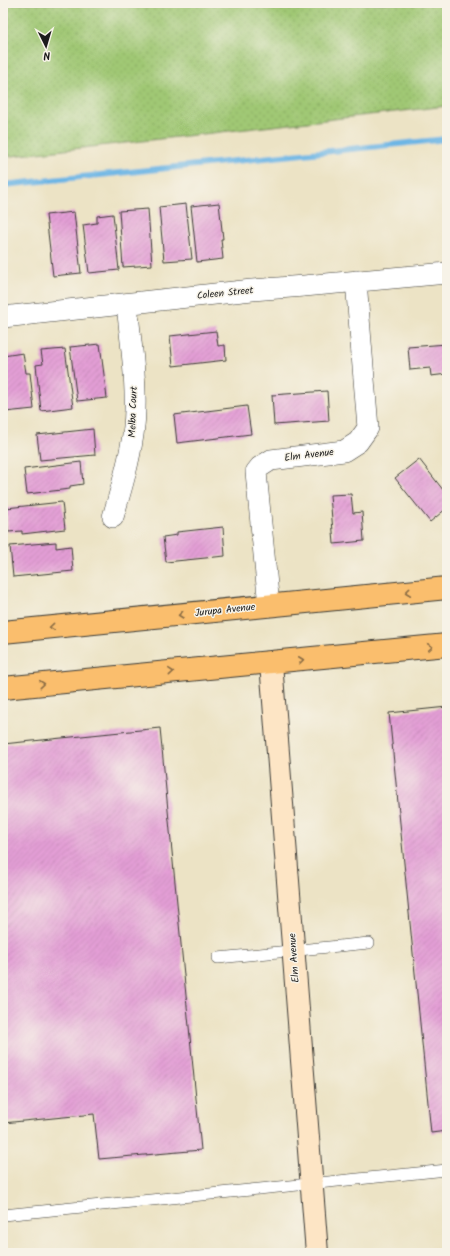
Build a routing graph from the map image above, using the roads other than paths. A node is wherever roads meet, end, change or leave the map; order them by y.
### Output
1 (447, 272) edge
2 (356, 281) junction
3 (127, 304) junction
4 (3, 317) edge
5 (113, 517) dead end
6 (447, 588) edge
7 (269, 606) junction
8 (3, 632) edge
9 (447, 646) edge
10 (270, 663) junction
11 (3, 688) edge
12 (370, 943) dead end
13 (294, 951) junction
14 (218, 958) dead end
15 (447, 1170) edge
16 (311, 1184) junction
17 (3, 1215) edge
18 (317, 1253) edge

1 - 2 street, Coleen Street
2 - 3 street, Coleen Street
2 - 7 street, Elm Avenue
3 - 4 street, Coleen Street
3 - 5 street, Melba Court
6 -> 7 main road, Jurupa Avenue
7 -> 8 main road, Jurupa Avenue
10 -> 9 main road
11 -> 10 main road
10 - 13 street, Elm Avenue
12 - 13 lane
13 - 14 lane
13 - 16 street, Elm Avenue
15 - 16 lane
16 - 17 lane
16 - 18 street, Elm Avenue

